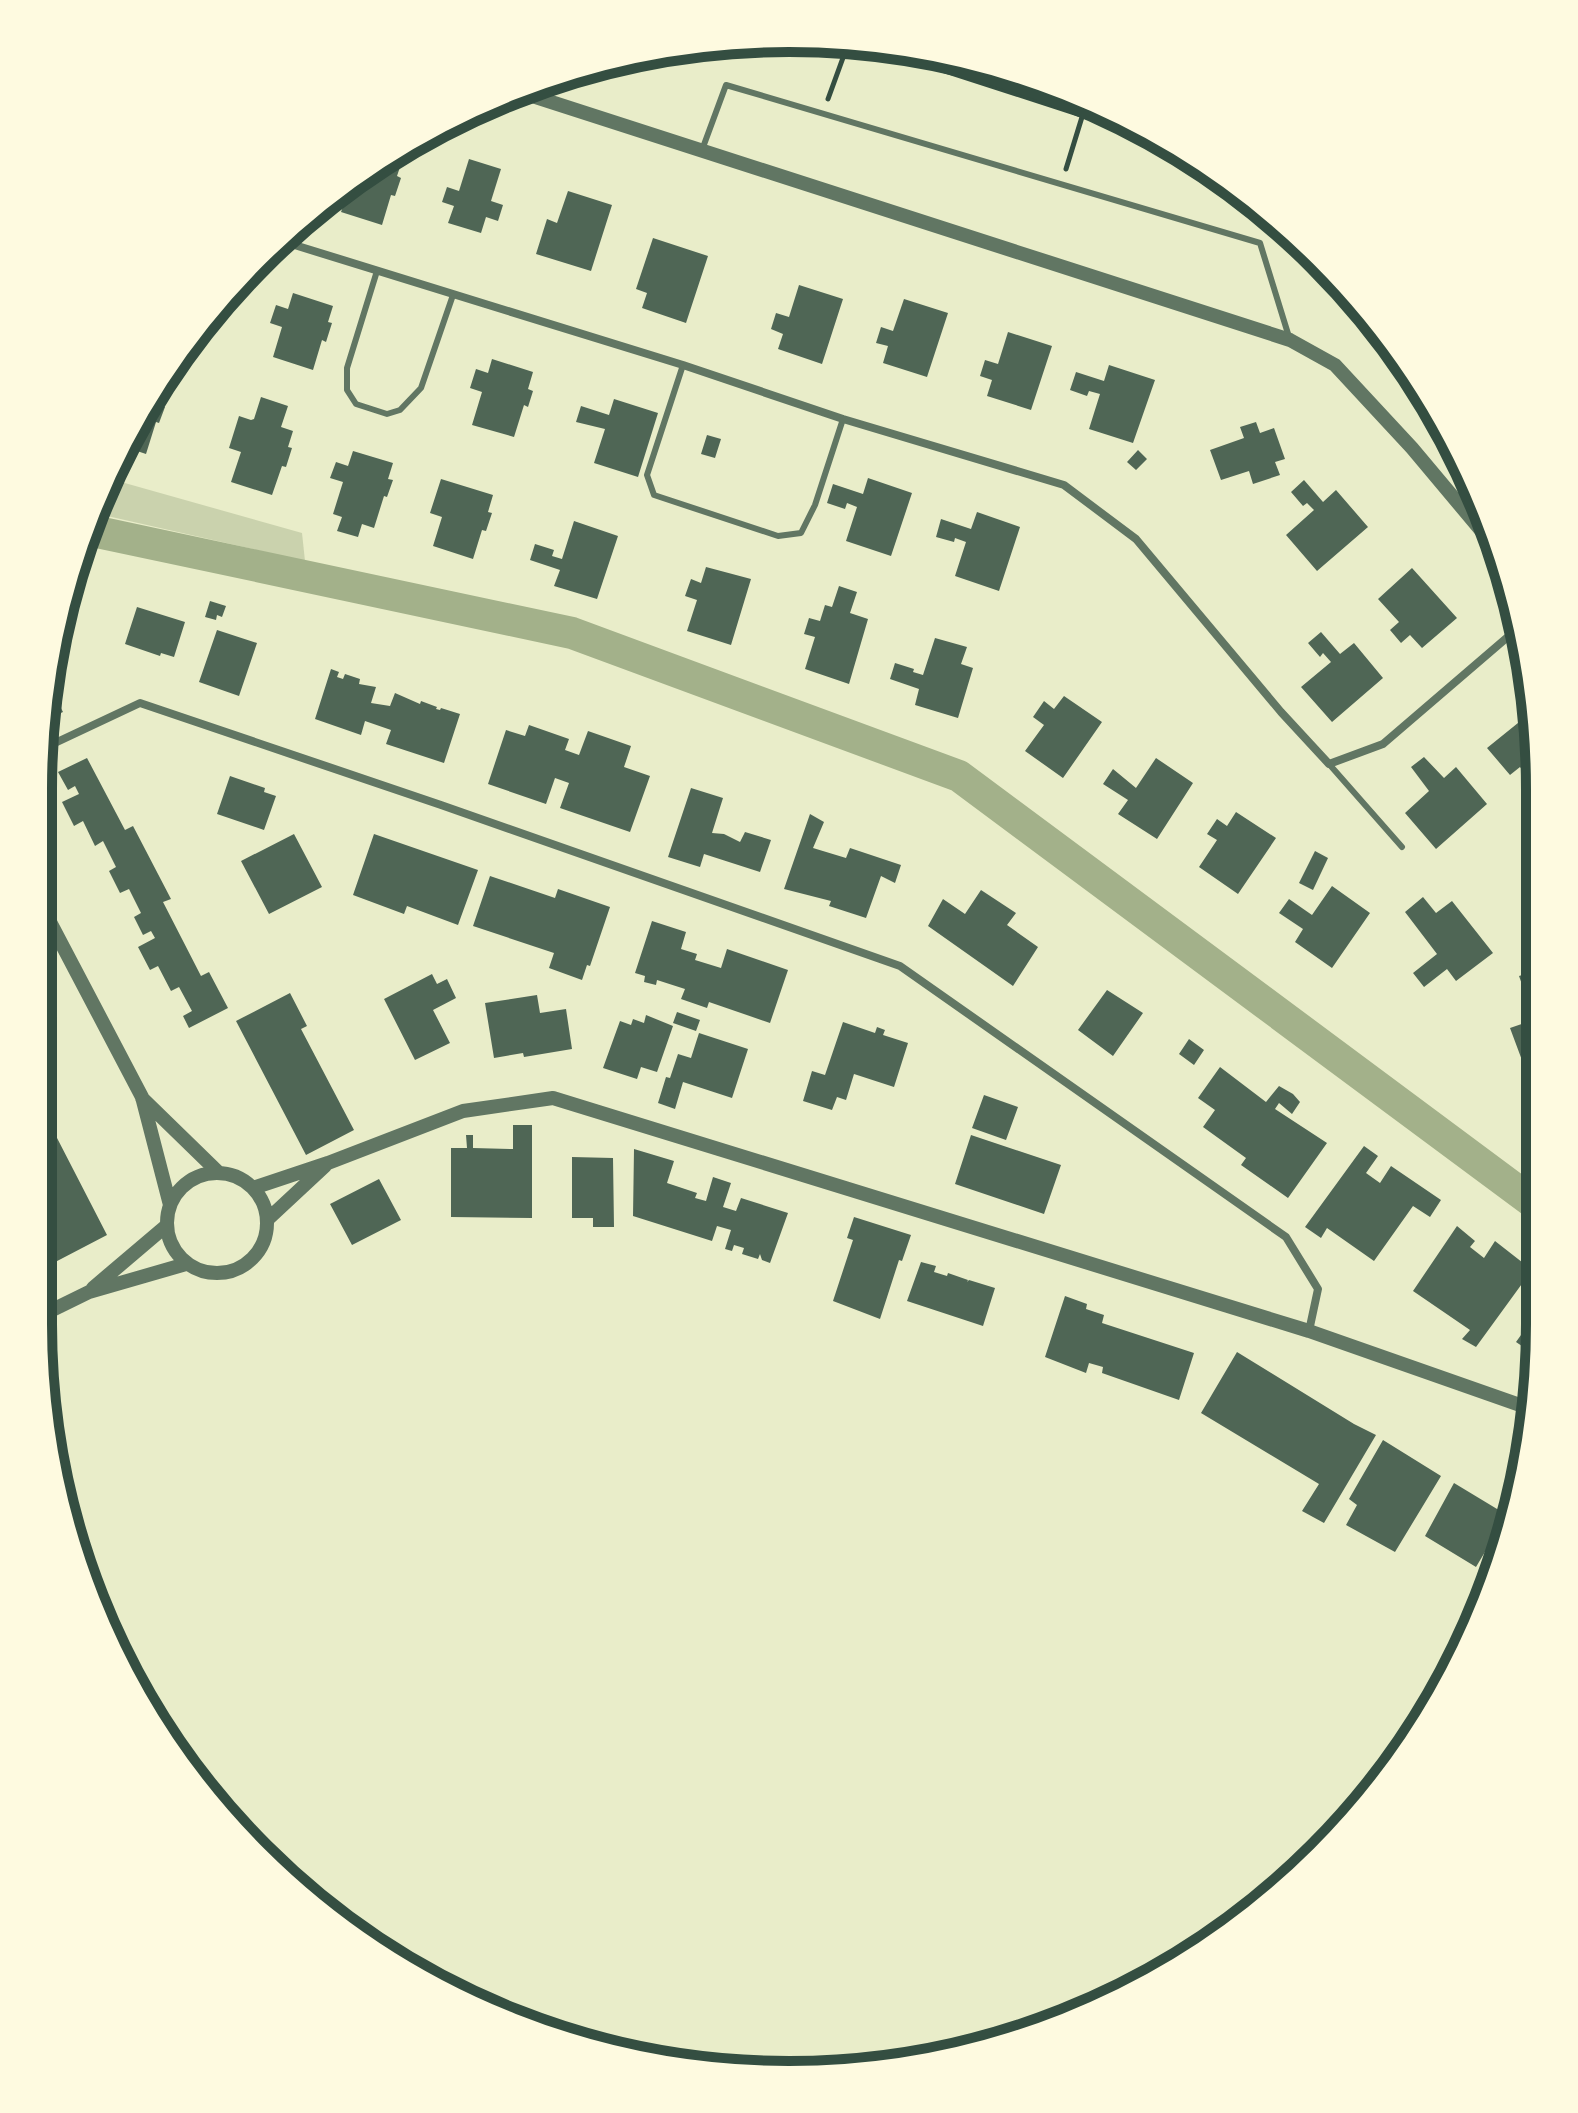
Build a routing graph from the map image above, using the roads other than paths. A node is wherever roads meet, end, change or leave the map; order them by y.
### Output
1 (536, 97) edge
2 (702, 150) junction
3 (293, 245) edge
4 (377, 271) junction
5 (453, 295) junction
6 (1290, 340) junction
7 (683, 365) junction
8 (843, 419) junction
9 (1477, 526) edge
10 (1510, 635) edge
11 (54, 743) edge
12 (1329, 764) junction
13 (1402, 847) dead end
14 (52, 926) edge
15 (142, 1097) junction
16 (328, 1163) junction
17 (219, 1173) junction
18 (253, 1188) junction
19 (170, 1205) junction
20 (267, 1220) junction
21 (166, 1226) junction
22 (186, 1264) junction
23 (89, 1292) junction
24 (52, 1310) edge
25 (1309, 1331) junction
26 (1521, 1406) edge

1 - 2 street
2 - 6 street
2 - 6 lane
3 - 4 street
4 - 5 street
4 - 5 lane
5 - 7 street
6 - 9 street
7 - 8 street
7 - 8 lane
8 - 12 street
10 - 12 street
11 - 25 street
12 - 13 lane
14 - 15 street
15 - 17 street
15 - 19 street
16 - 18 street
16 - 20 street
16 - 25 street
17 - 18 street
17 - 19 street
18 - 20 street
19 - 21 street
20 - 22 street
21 - 22 street
21 - 23 street
22 - 23 street
23 - 24 street
25 - 26 street

